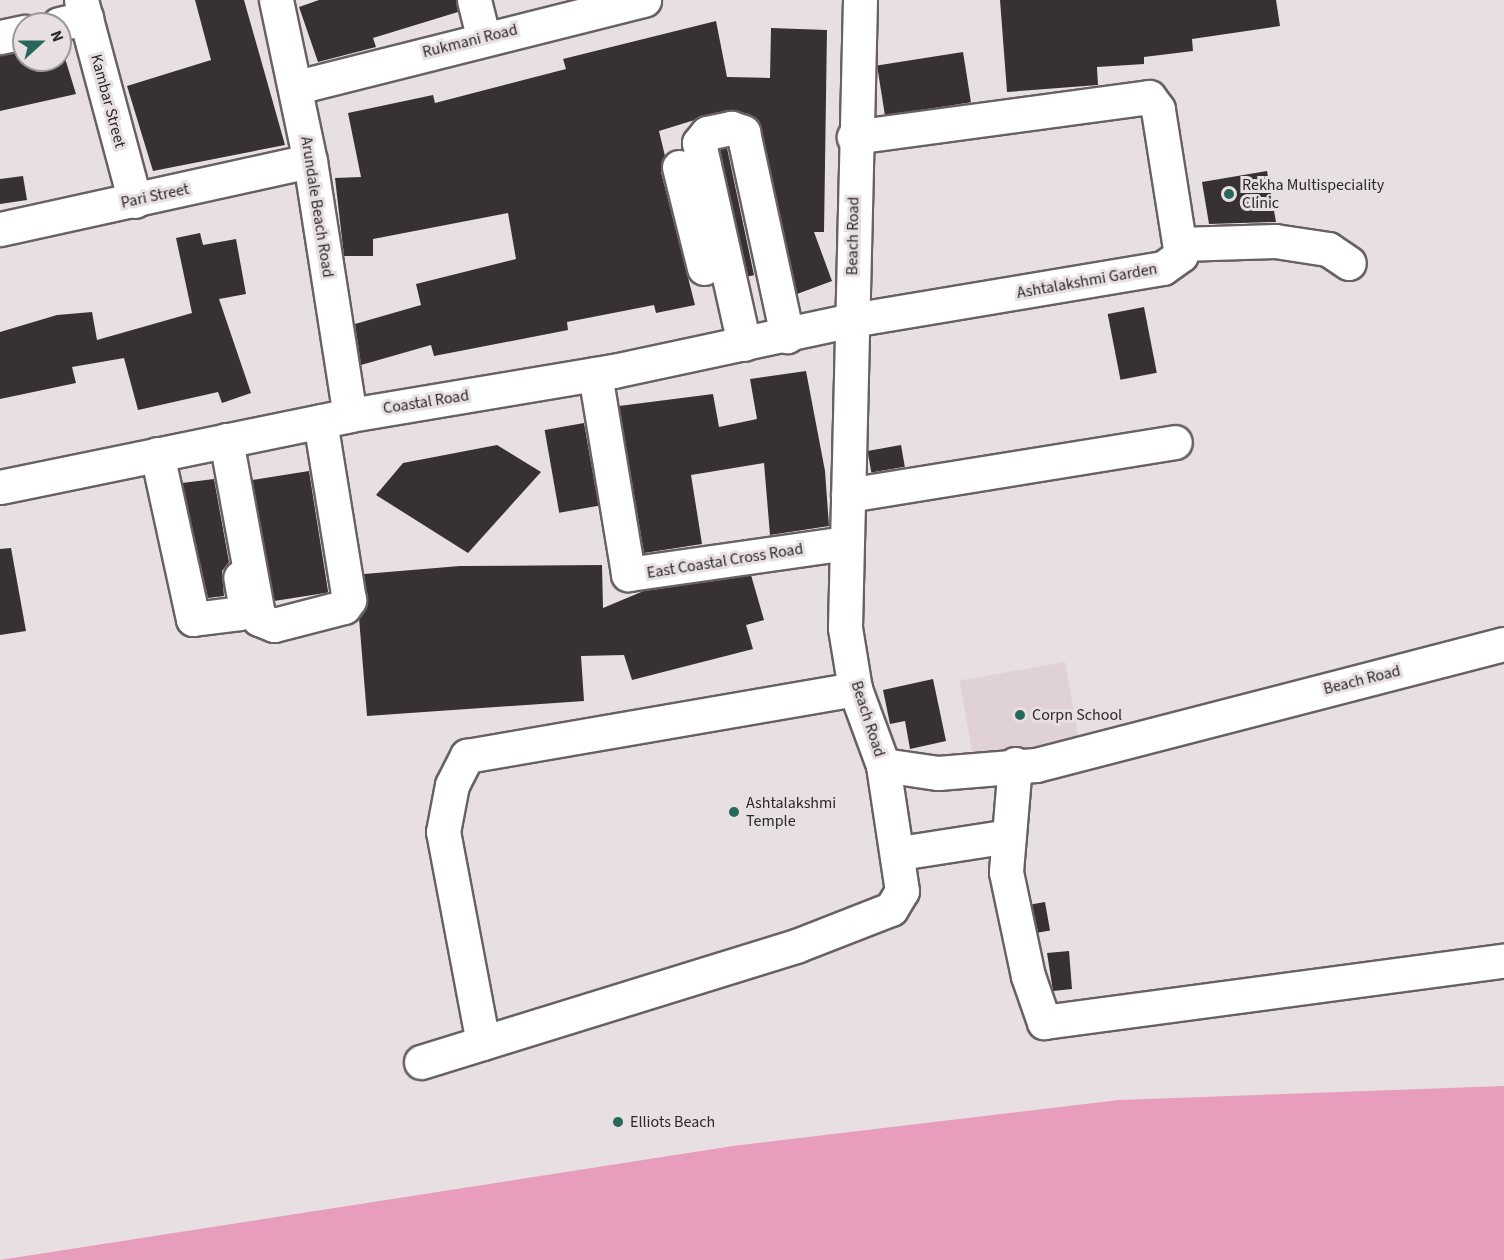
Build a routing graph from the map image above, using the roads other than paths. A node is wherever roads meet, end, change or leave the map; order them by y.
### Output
1 (276, 0) edge
2 (474, 0) edge
3 (540, 0) edge
4 (566, 0) edge
5 (644, 0) edge
6 (860, 0) edge
7 (75, 14) edge
8 (483, 37) junction
9 (297, 87) junction
10 (854, 137) junction
11 (310, 161) junction
12 (679, 167) dead end
13 (135, 201) junction
14 (0, 229) edge
15 (1181, 244) junction
16 (1349, 263) dead end
17 (852, 320) junction
18 (787, 336) junction
19 (733, 346) junction
20 (595, 374) junction
21 (335, 418) junction
22 (219, 442) junction
23 (1175, 442) dead end
24 (157, 454) junction
25 (0, 487) edge
26 (848, 495) junction
27 (845, 543) junction
28 (1504, 644) edge
29 (855, 689) junction
30 (1015, 764) junction
31 (883, 765) junction
32 (1009, 836) junction
33 (900, 853) junction
34 (1504, 961) edge
35 (483, 1043) junction
36 (421, 1062) dead end

1 - 9 street, Arundale Beach Road
2 - 8 street
3 - 4 street
5 - 8 street, Rukmani Road
6 - 10 street, Beach Road
7 - 13 street, Kambar Street
8 - 9 street, Rukmani Road
9 - 11 street, Arundale Beach Road
10 - 15 street
10 - 17 street, Beach Road
11 - 13 street, Pari Street
11 - 21 street, Arundale Beach Road
12 - 19 street
13 - 14 street, Pari Street
15 - 16 street
15 - 17 street, Ashtalakshmi Garden
17 - 18 street, Coastal Road
17 - 26 street, Beach Road
18 - 19 street, Coastal Road
18 - 19 street
19 - 20 street, Coastal Road
20 - 21 street, Coastal Road
20 - 27 street, East Coastal Cross Road
21 - 22 street, Coastal Road
21 - 22 street, Arundale Beach Road
22 - 24 street, Coastal Road
22 - 24 street
23 - 26 street
24 - 25 street, Coastal Road
26 - 27 street, Beach Road
27 - 29 street, Beach Road
28 - 30 street, Beach Road
29 - 31 street, Beach Road
29 - 35 street
30 - 31 street, Beach Road
30 - 32 street
31 - 33 street
32 - 33 street
32 - 34 street
33 - 35 street
35 - 36 street

